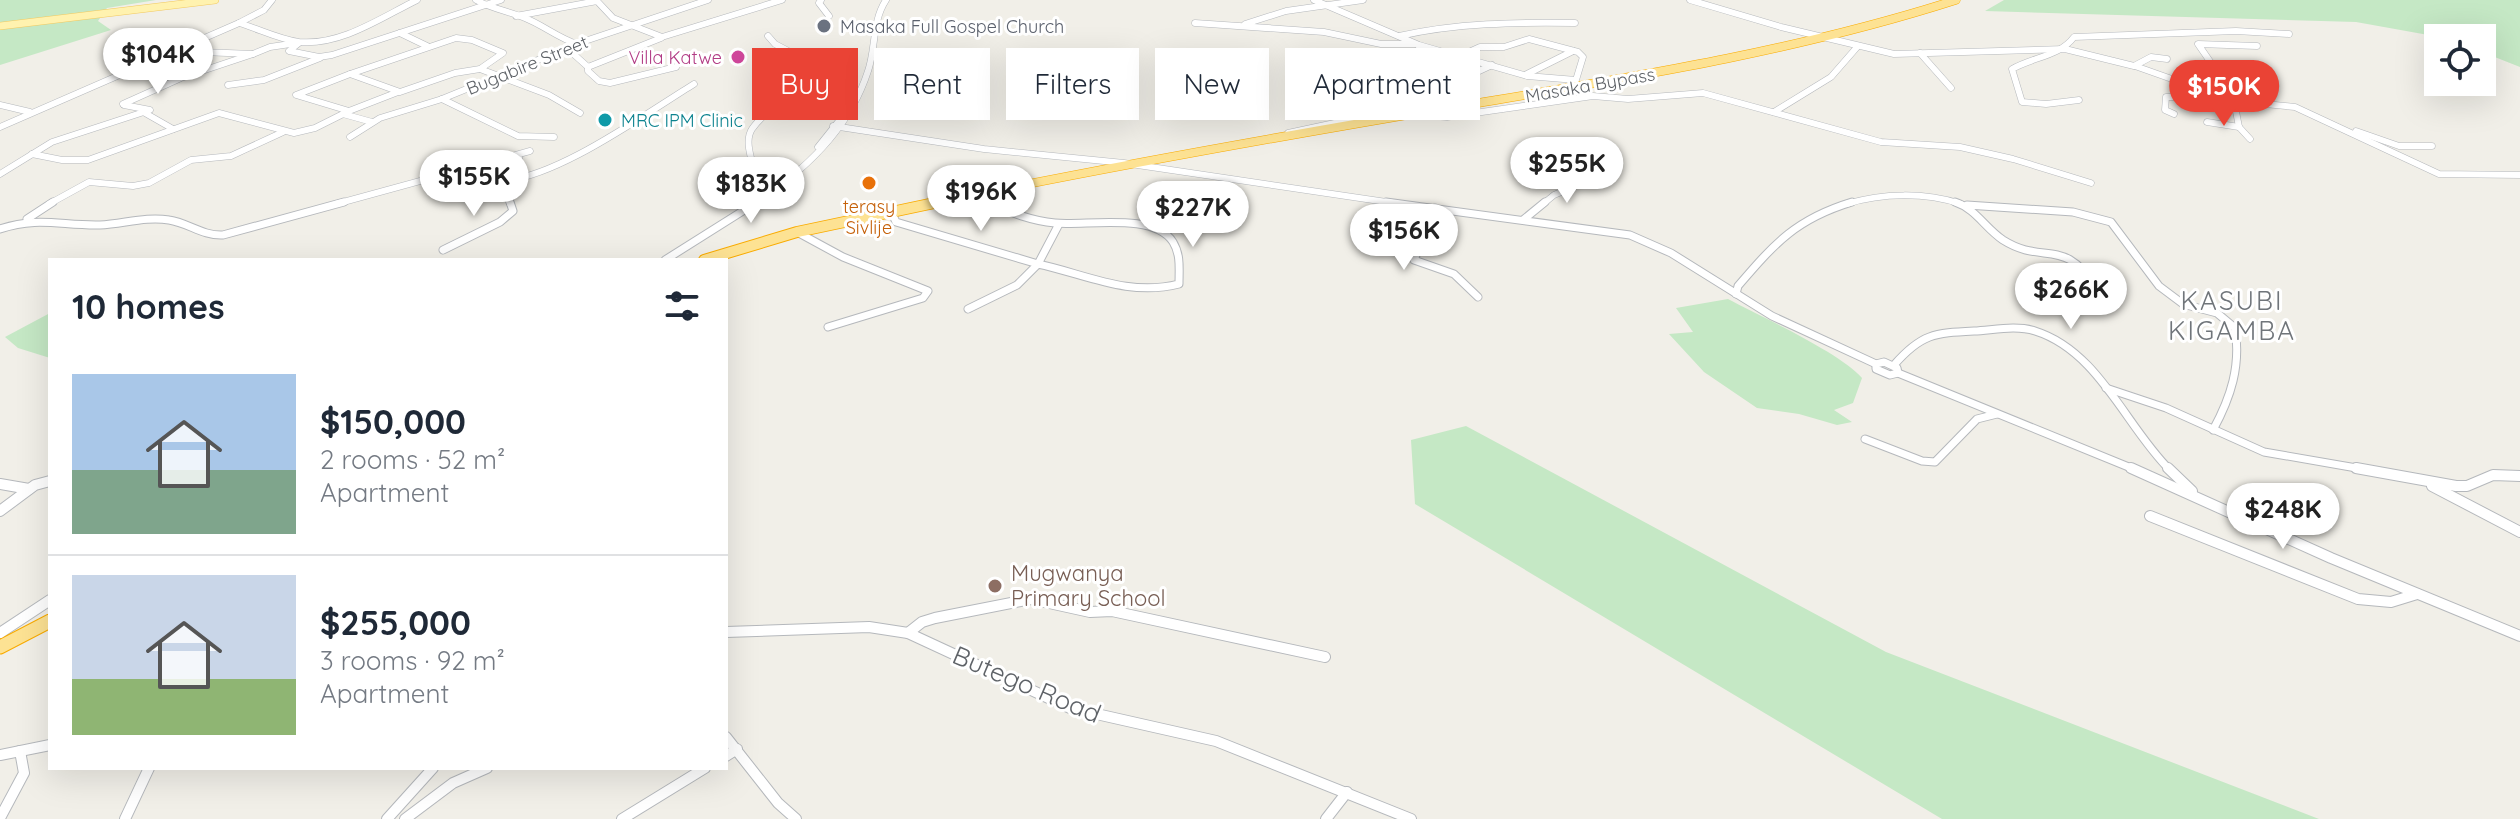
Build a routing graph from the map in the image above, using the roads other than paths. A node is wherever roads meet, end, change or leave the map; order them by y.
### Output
1 (215, 0) edge
2 (272, 0) edge
3 (417, 0) edge
4 (476, 0) edge
5 (501, 0) edge
6 (708, 0) edge
7 (782, 0) edge
8 (821, 0) edge
9 (886, 0) edge
10 (1314, 0) edge
11 (1363, 0) edge
12 (1690, 0) edge
13 (1956, 0) edge
14 (597, 1) edge
15 (486, 4) junction
16 (1327, 6) junction
17 (526, 16) junction
18 (829, 16) dead end
19 (239, 23) junction
20 (1195, 23) dead end
21 (1575, 23) dead end
22 (1245, 24) junction
23 (0, 26) edge
24 (631, 26) junction
25 (400, 33) junction
26 (2289, 34) dead end
27 (768, 36) dead end
28 (1399, 36) junction
29 (662, 37) junction
30 (1828, 38) junction
31 (302, 43) junction
32 (577, 44) junction
33 (427, 46) junction
34 (1418, 46) junction
35 (1858, 46) junction
36 (2257, 46) dead end
37 (1416, 48) edge
38 (1429, 48) edge
39 (1478, 48) edge
40 (2065, 49) junction
41 (569, 50) junction
42 (171, 51) junction
43 (1573, 51) junction
44 (1919, 53) junction
45 (253, 54) junction
46 (325, 57) junction
47 (2167, 59) dead end
48 (1480, 62) edge
49 (1492, 65) junction
50 (2134, 66) junction
51 (588, 67) junction
52 (676, 67) dead end
53 (480, 69) junction
54 (1480, 70) edge
55 (350, 74) junction
56 (1527, 74) junction
57 (496, 77) junction
58 (694, 84) dead end
59 (228, 85) dead end
60 (2190, 87) junction
61 (1951, 88) dead end
62 (400, 92) junction
63 (2207, 93) junction
64 (442, 99) junction
65 (2079, 100) dead end
66 (2234, 101) junction
67 (1480, 102) edge
68 (1480, 103) edge
69 (1483, 103) junction
70 (0, 105) edge
71 (1480, 112) edge
72 (1774, 112) junction
73 (31, 113) junction
74 (145, 113) junction
75 (346, 113) junction
76 (580, 113) dead end
77 (2174, 114) dead end
78 (1352, 120) edge
79 (1377, 120) edge
80 (372, 122) junction
81 (2207, 122) dead end
82 (0, 127) edge
83 (2239, 127) junction
84 (835, 128) junction
85 (173, 129) junction
86 (283, 132) junction
87 (1294, 133) junction
88 (350, 137) dead end
89 (554, 137) dead end
90 (2250, 139) dead end
91 (2371, 139) junction
92 (2432, 146) dead end
93 (32, 154) junction
94 (1124, 163) junction
95 (0, 174) edge
96 (1604, 174) dead end
97 (2520, 175) edge
98 (503, 183) junction
99 (2091, 183) dead end
100 (785, 184) junction
101 (992, 190) junction
102 (1963, 205) junction
103 (1435, 208) junction
104 (891, 211) junction
105 (27, 219) junction
106 (1523, 220) junction
107 (1059, 224) junction
108 (0, 229) edge
109 (797, 232) junction
110 (443, 250) dead end
111 (668, 258) edge
112 (711, 258) edge
113 (1038, 264) junction
114 (1737, 290) junction
115 (1478, 297) dead end
116 (2082, 300) dead end
117 (968, 309) dead end
118 (828, 327) dead end
119 (1896, 369) junction
120 (2106, 388) junction
121 (1974, 405) junction
122 (1997, 414) junction
123 (1977, 419) junction
124 (2213, 430) junction
125 (1865, 439) dead end
126 (2163, 465) junction
127 (2140, 472) junction
128 (2520, 476) edge
129 (48, 482) edge
130 (2427, 483) junction
131 (0, 484) edge
132 (29, 489) junction
133 (2199, 497) junction
134 (0, 511) edge
135 (2150, 516) dead end
136 (2520, 532) edge
137 (2418, 594) junction
138 (48, 601) edge
139 (48, 622) edge
140 (728, 632) edge
141 (0, 633) edge
142 (908, 633) junction
143 (2520, 636) edge
144 (0, 647) edge
145 (1325, 657) dead end
146 (728, 739) edge
147 (48, 745) edge
148 (737, 749) junction
149 (20, 751) junction
150 (0, 755) edge
151 (728, 755) edge
152 (148, 770) edge
153 (431, 770) edge
154 (482, 770) edge
155 (702, 770) edge
156 (1347, 792) junction
157 (0, 818) edge
158 (125, 819) edge
159 (387, 819) edge
160 (405, 819) edge
161 (622, 819) edge
162 (796, 819) edge
163 (1326, 819) edge
164 (1411, 819) edge

1 - 23 main road
2 - 19 street
3 - 31 street
4 - 15 street
5 - 15 street
6 - 24 street, Bugabire Street
7 - 29 street
8 - 18 street
9 - 84 street
10 - 16 street
11 - 16 street
12 - 30 street
13 - 30 highway, Masaka Bypass
14 - 17 street
14 - 24 street
15 - 17 street
15 - 25 street
16 - 22 street
16 - 28 street
17 - 32 street
19 - 31 street
19 - 42 street
20 - 22 street
21 - 28 street
22 - 34 street
24 - 29 street
24 - 32 street, Bugabire Street
25 - 33 street
25 - 46 street
26 - 40 street
27 - 100 street
28 - 34 street
29 - 51 street
30 - 35 street
30 - 69 highway, Masaka Bypass
31 - 45 street
31 - 46 street
32 - 41 street, Bugabire Street
33 - 53 street
33 - 55 street
34 - 37 street
34 - 38 street
35 - 44 street
35 - 72 street
36 - 63 street
39 - 43 street
40 - 44 street
40 - 50 street
40 - 65 street
41 - 51 street
41 - 57 street, Bugabire Street
42 - 45 street
42 - 73 street
43 - 56 street
43 - 56 street
44 - 61 street
45 - 74 street
46 - 59 street
47 - 50 street
48 - 49 street
49 - 54 street
49 - 56 street
50 - 60 street
51 - 52 street
53 - 57 street
53 - 62 street
55 - 62 street
55 - 75 street
57 - 64 street, Bugabire Street
57 - 76 street
58 - 98 street
60 - 63 street
60 - 77 street
62 - 75 street
63 - 66 street
64 - 80 street, Bugabire Street
64 - 89 street
66 - 83 street
66 - 91 street
67 - 69 street
68 - 69 highway, Masaka Bypass
70 - 73 street
71 - 72 street
72 - 99 street
73 - 82 street
74 - 85 street
74 - 93 street
75 - 80 street
75 - 86 street
78 - 87 street
79 - 87 highway, Masaka Bypass
80 - 88 street, Bugabire Street
81 - 83 street
83 - 90 street
84 - 94 street
84 - 100 street
85 - 86 street
85 - 93 street
86 - 105 street
87 - 94 highway, Masaka Bypass
91 - 92 street
91 - 97 street
93 - 95 street
94 - 101 highway, Masaka Bypass
94 - 103 street
96 - 106 street
98 - 105 street
98 - 110 street
100 - 111 street
101 - 104 highway, Masaka Bypass
101 - 107 street
102 - 114 street
102 - 116 street
102 - 124 street
103 - 106 street
103 - 115 street
104 - 109 highway, Masaka Bypass
104 - 113 street
105 - 108 street
106 - 114 street
107 - 113 street
107 - 113 street
109 - 112 highway, Masaka Bypass
109 - 118 street
113 - 117 street
114 - 119 street
119 - 120 street
119 - 121 street
120 - 124 street
120 - 126 street
121 - 122 street
121 - 123 street
122 - 123 street
122 - 127 street
123 - 125 street
124 - 130 street
126 - 127 street
126 - 133 street
127 - 133 street
128 - 130 street
129 - 132 street
130 - 136 street
131 - 132 street
132 - 134 street
133 - 137 street
135 - 137 street
137 - 143 street
138 - 141 street
139 - 144 highway
140 - 142 street, Butego Road
142 - 145 street
142 - 156 street, Butego Road
146 - 148 street
147 - 149 street
148 - 151 street
148 - 162 street
149 - 150 street
149 - 157 street
152 - 158 street
153 - 159 street
154 - 160 street
155 - 161 street
156 - 163 street
156 - 164 street, Butego Road

